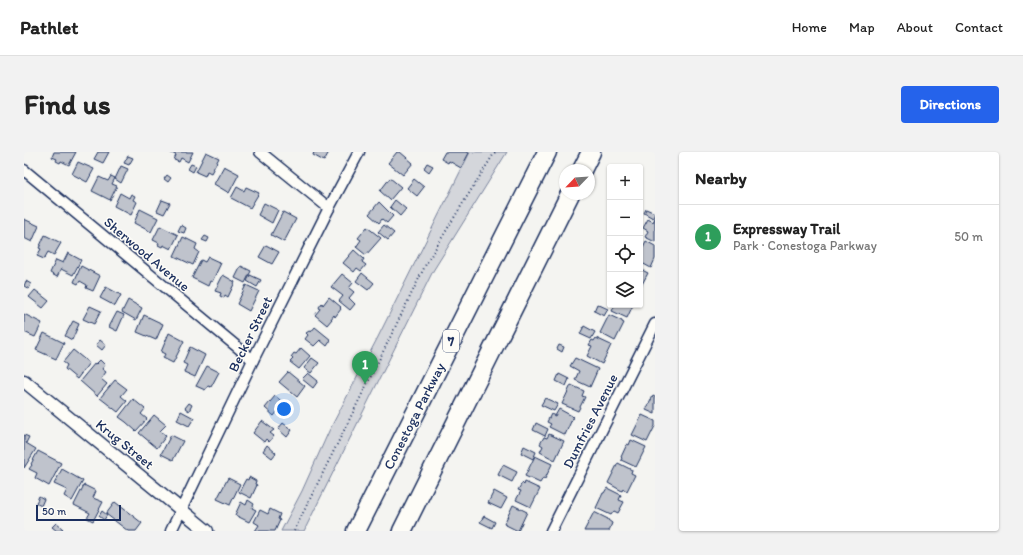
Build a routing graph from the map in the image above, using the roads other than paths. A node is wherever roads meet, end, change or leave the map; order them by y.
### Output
1 (260, 152) edge
2 (359, 152) edge
3 (548, 152) edge
4 (591, 152) edge
5 (585, 164) edge
6 (24, 170) edge
7 (567, 200) edge
8 (329, 208) junction
9 (655, 324) edge
10 (253, 360) junction
11 (24, 381) edge
12 (181, 510) junction
13 (171, 531) edge
14 (207, 531) edge
15 (356, 531) edge
16 (402, 531) edge
17 (551, 531) edge

1 - 8 street
2 - 8 street, Becker Street
3 - 15 highway, Conestoga Parkway / 7
4 - 5 highway
6 - 10 street, Sherwood Avenue
7 - 16 highway
8 - 10 street, Becker Street
9 - 17 street, Dumfries Avenue
10 - 12 street, Becker Street
11 - 12 street, Krug Street
12 - 13 street, Becker Street
12 - 14 street, Krug Street

